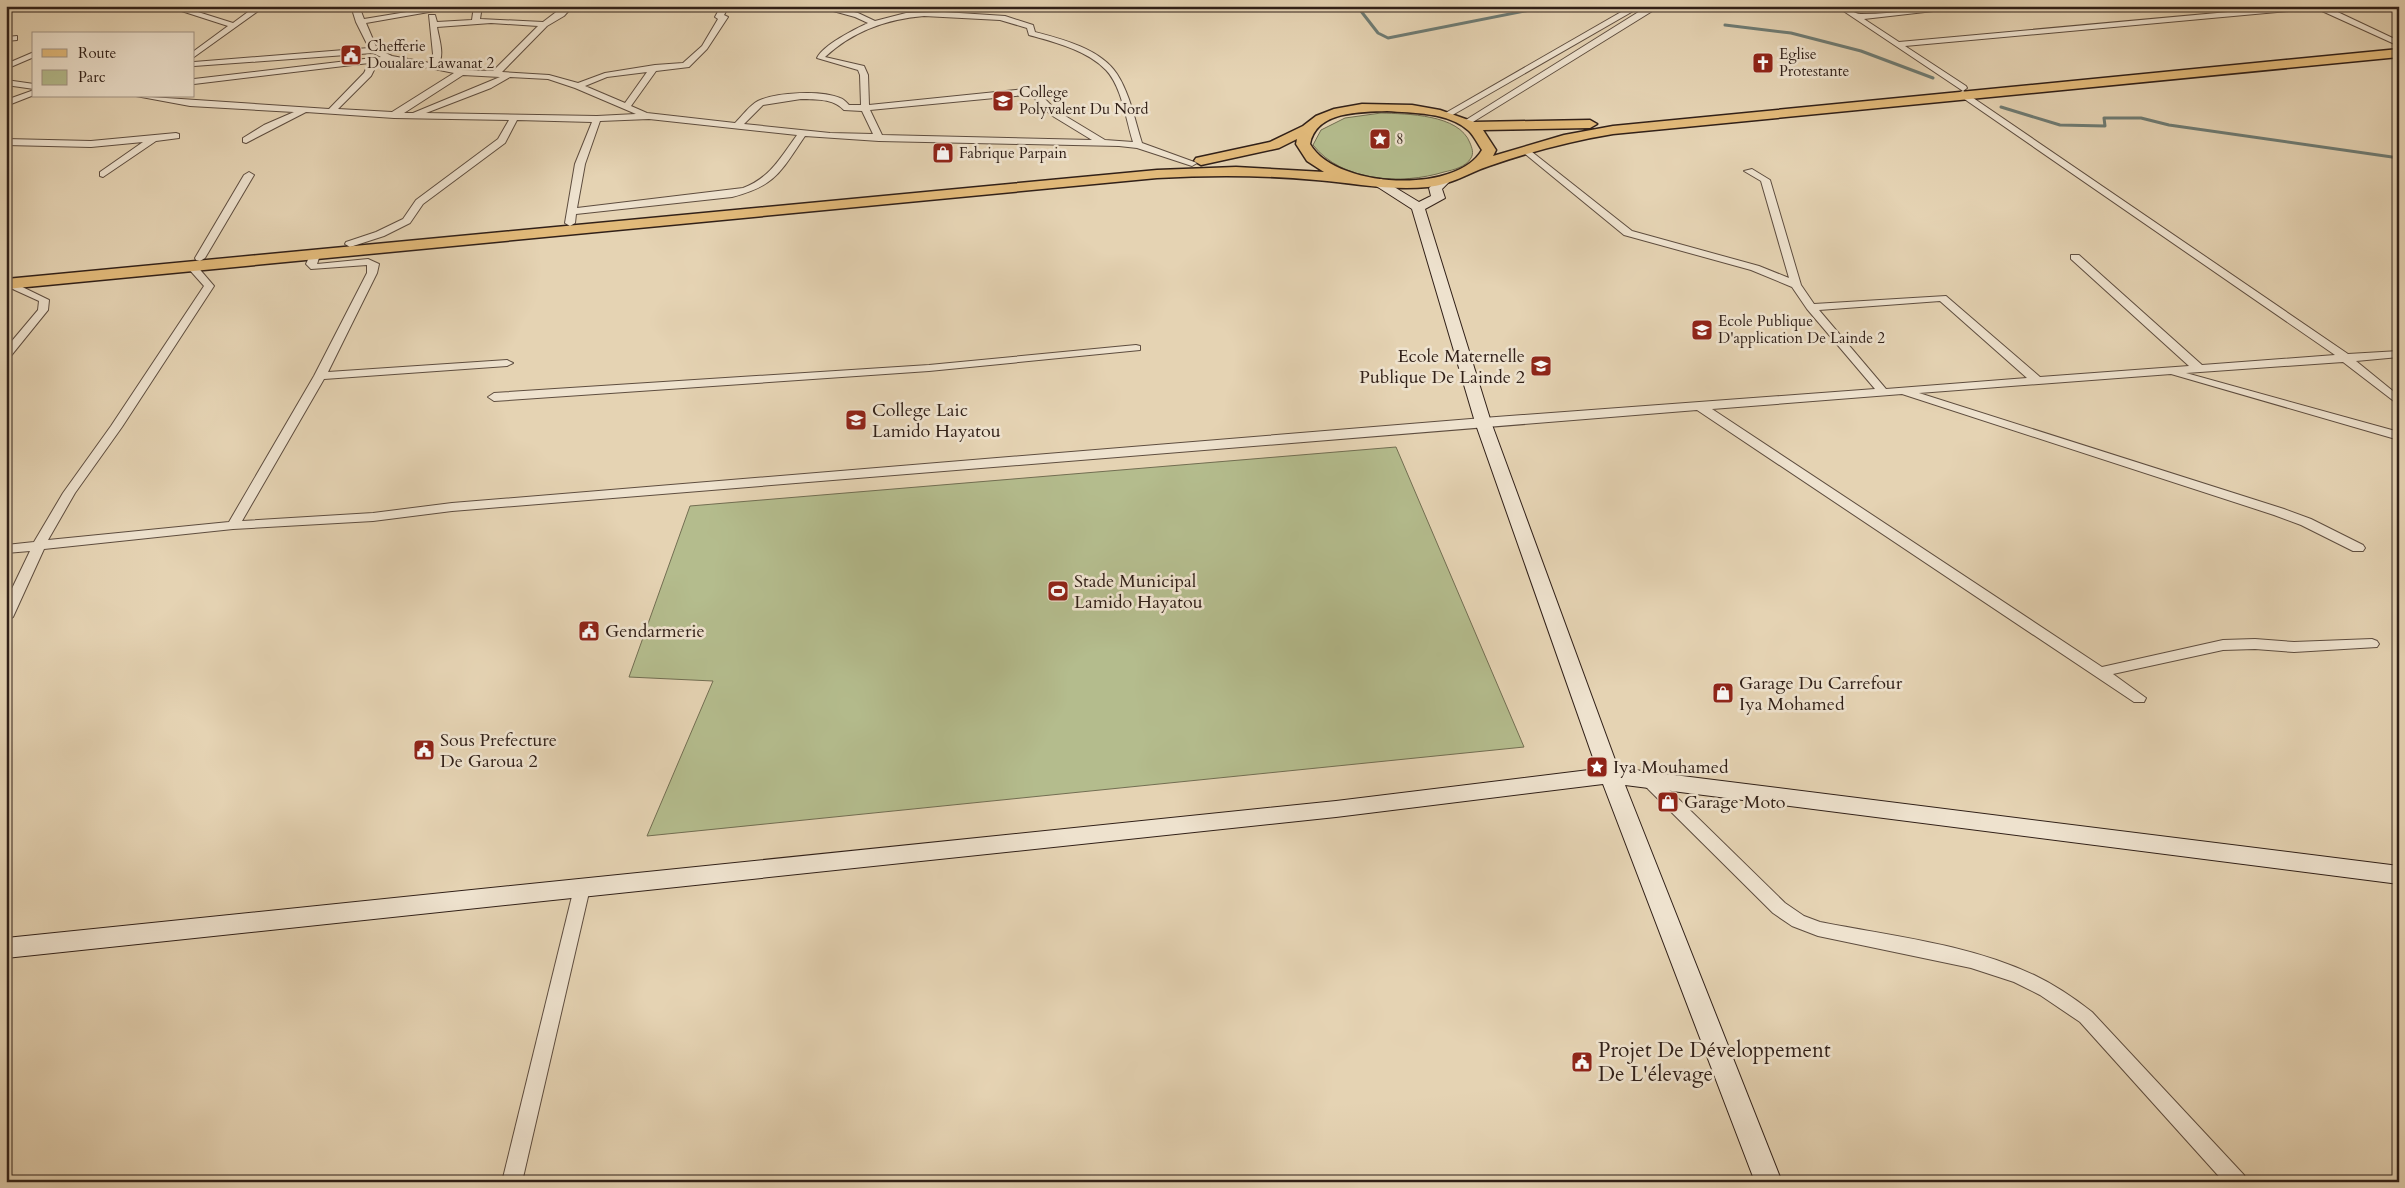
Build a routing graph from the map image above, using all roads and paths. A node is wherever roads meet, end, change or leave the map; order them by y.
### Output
1 (170, 6) edge
2 (261, 6) edge
3 (355, 6) edge
4 (459, 6) edge
5 (478, 6) edge
6 (569, 6) edge
7 (725, 6) edge
8 (819, 6) edge
9 (1638, 6) edge
10 (1840, 6) edge
11 (1973, 6) edge
12 (1656, 7) edge
13 (429, 9) edge
14 (1857, 17) junction
15 (476, 21) junction
16 (360, 22) junction
17 (874, 23) junction
18 (233, 24) junction
19 (544, 24) junction
20 (434, 25) junction
21 (1899, 44) junction
22 (2399, 46) edge
23 (374, 50) junction
24 (2399, 53) edge
25 (195, 54) edge
26 (32, 55) edge
27 (390, 58) junction
28 (374, 60) junction
29 (195, 64) edge
30 (6, 67) edge
31 (432, 67) junction
32 (655, 67) junction
33 (461, 72) junction
34 (494, 74) junction
35 (510, 74) junction
36 (195, 80) edge
37 (6, 82) edge
38 (578, 86) junction
39 (32, 87) edge
40 (1963, 91) junction
41 (32, 93) edge
42 (154, 98) edge
43 (6, 103) edge
44 (626, 107) junction
45 (865, 108) junction
46 (306, 110) junction
47 (330, 112) junction
48 (394, 115) junction
49 (414, 115) junction
50 (1446, 115) junction
51 (515, 116) junction
52 (648, 116) junction
53 (597, 119) junction
54 (1469, 124) junction
55 (736, 128) junction
56 (1308, 129) junction
57 (801, 134) junction
58 (176, 136) dead end
59 (155, 137) junction
60 (878, 138) junction
61 (246, 140) dead end
62 (6, 142) edge
63 (1103, 142) junction
64 (1138, 145) junction
65 (1527, 151) junction
66 (1192, 163) junction
67 (1481, 164) junction
68 (1749, 171) dead end
69 (103, 174) dead end
70 (249, 175) dead end
71 (1444, 180) junction
72 (1372, 182) junction
73 (1418, 207) junction
74 (571, 217) junction
75 (350, 244) junction
76 (315, 255) junction
77 (2075, 257) dead end
78 (196, 263) junction
79 (8, 281) edge
80 (1796, 285) junction
81 (1811, 308) junction
82 (1136, 348) dead end
83 (8, 349) edge
84 (2399, 354) edge
85 (2346, 358) junction
86 (507, 363) dead end
87 (2198, 368) junction
88 (2167, 371) junction
89 (320, 376) junction
90 (2036, 380) junction
91 (1900, 391) junction
92 (1883, 392) junction
93 (494, 397) dead end
94 (2399, 402) edge
95 (1700, 406) junction
96 (1483, 422) junction
97 (2399, 436) edge
98 (232, 525) junction
99 (38, 547) junction
100 (2358, 548) dead end
101 (6, 549) edge
102 (6, 617) edge
103 (2372, 644) dead end
104 (2100, 672) junction
105 (2139, 698) dead end
106 (1610, 775) junction
107 (1648, 779) junction
108 (2399, 875) edge
109 (582, 888) junction
110 (6, 948) edge
111 (512, 1182) edge
112 (1769, 1182) edge
113 (2237, 1182) edge

1 - 18 street
2 - 18 street
3 - 16 street
4 - 13 street
5 - 15 street
6 - 19 street
7 - 32 street
8 - 17 street
9 - 50 street
10 - 14 street
11 - 14 street
12 - 54 street
13 - 16 street
13 - 20 street
14 - 21 street
15 - 19 street
15 - 20 street
16 - 23 street
17 - 45 street
17 - 64 street
18 - 25 street
19 - 34 street
20 - 31 street
21 - 22 street
21 - 40 street
22 - 40 main road
23 - 27 street
23 - 29 street
24 - 40 main road
26 - 30 street
27 - 28 street
27 - 31 street
28 - 36 street
28 - 47 street
31 - 33 street
32 - 38 street
32 - 44 street
33 - 34 street
33 - 48 street
34 - 35 street
35 - 38 street
35 - 49 street
37 - 39 street
38 - 44 street
40 - 54 main road
40 - 65 main road
40 - 85 street
41 - 43 street
42 - 46 street
44 - 52 street
45 - 55 street
45 - 60 street
45 - 63 street
46 - 47 street
46 - 61 street
47 - 48 street
48 - 49 street
49 - 51 street
50 - 54 main road
50 - 56 main road
51 - 53 street
51 - 75 street
52 - 53 street
52 - 55 street
53 - 74 street
54 - 67 main road
55 - 57 street
56 - 66 main road
56 - 72 main road
57 - 60 street
57 - 74 street
58 - 59 street
59 - 62 street
59 - 69 street
60 - 63 street
63 - 64 street
64 - 66 street
65 - 67 main road
65 - 80 street
66 - 74 main road
67 - 71 main road
68 - 80 street
70 - 78 street
71 - 72 main road
71 - 73 street
72 - 73 street
72 - 76 main road
73 - 96 street
74 - 75 main road
75 - 78 main road
76 - 78 main road
76 - 89 street
77 - 87 street
78 - 79 main road
78 - 99 street
79 - 83 street
80 - 81 street
81 - 90 street
81 - 92 street
82 - 93 street
84 - 85 street
85 - 87 street
85 - 94 street
86 - 89 street
87 - 88 street
88 - 90 street
88 - 97 street
89 - 98 street
90 - 91 street
91 - 92 street
91 - 100 street
92 - 95 street
95 - 96 street
95 - 104 street
96 - 98 street
96 - 106 street
98 - 99 street
99 - 101 street
99 - 102 street
103 - 104 street
104 - 105 street
106 - 107 street
106 - 109 street
106 - 112 street
107 - 108 street
107 - 113 street
109 - 110 street
109 - 111 street

